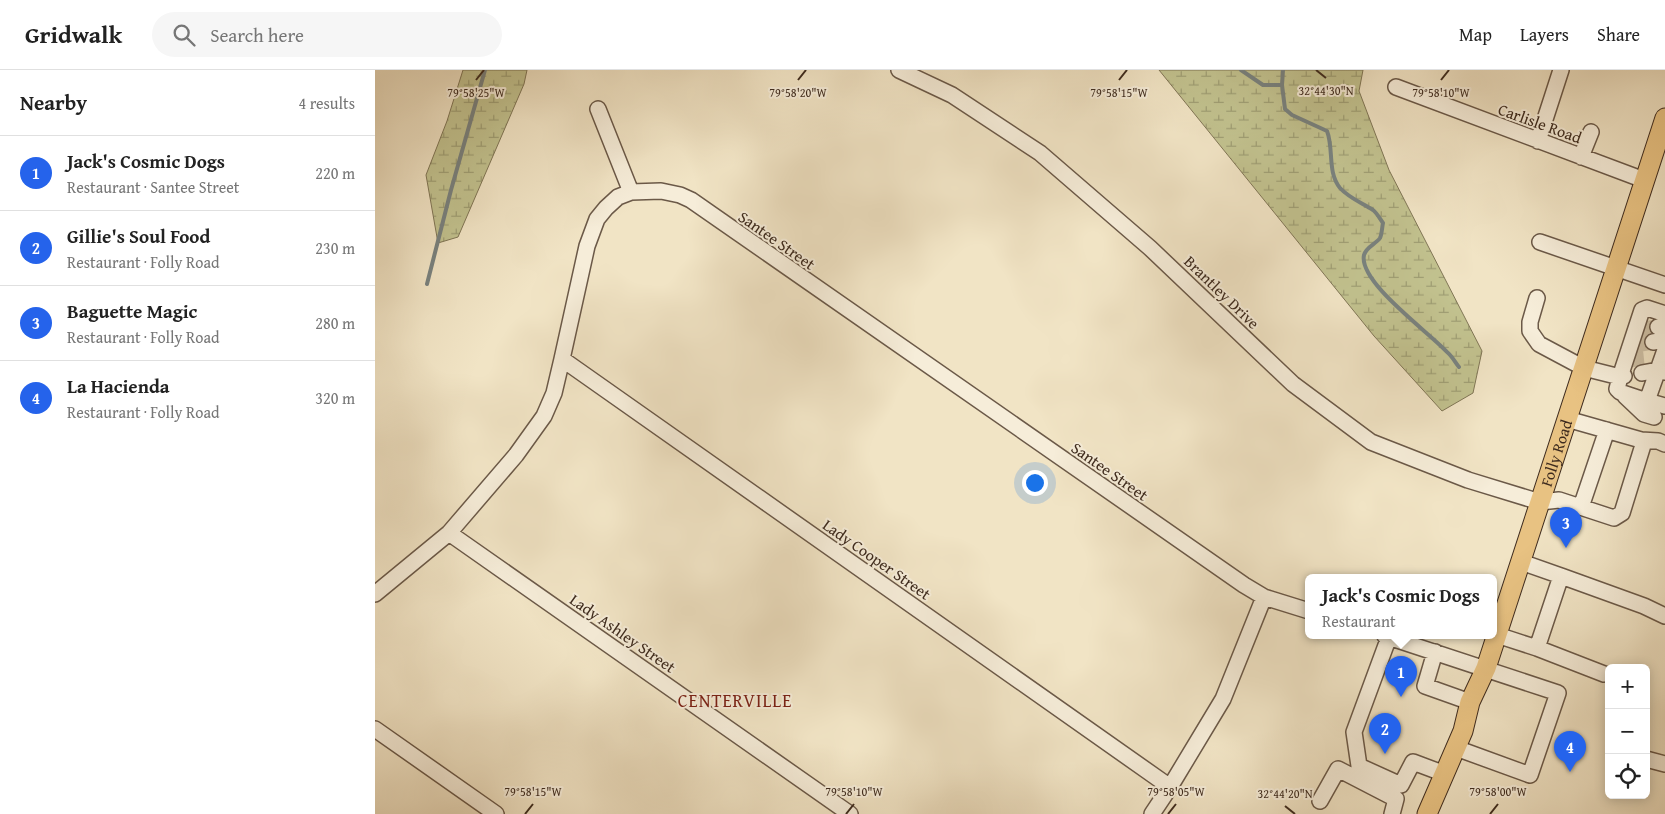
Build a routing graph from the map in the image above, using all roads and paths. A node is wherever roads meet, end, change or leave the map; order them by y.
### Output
1 (899, 70) edge
2 (1561, 70) edge
3 (1396, 88) dead end
4 (597, 109) dead end
5 (1665, 118) edge
6 (1591, 132) dead end
7 (1538, 140) junction
8 (1581, 156) junction
9 (1644, 180) junction
10 (631, 192) junction
11 (1541, 242) dead end
12 (1616, 269) junction
13 (1665, 285) edge
14 (1537, 298) dead end
15 (1647, 358) tunnel mouth
16 (563, 359) junction
17 (1659, 361) edge
18 (1626, 365) junction
19 (1584, 368) junction
20 (1659, 412) edge
21 (1567, 419) junction
22 (1607, 430) junction
23 (1641, 440) junction
24 (1665, 444) edge
25 (1540, 502) junction
26 (1581, 507) junction
27 (449, 533) junction
28 (1521, 562) junction
29 (1561, 576) junction
30 (375, 594) edge
31 (1263, 597) junction
32 (1305, 610) edge
33 (1665, 616) edge
34 (1497, 635) joint
35 (1386, 639) edge
36 (1396, 639) edge
37 (1496, 639) edge
38 (1537, 648) junction
39 (1435, 652) junction
40 (1486, 668) junction
41 (1604, 674) dead end
42 (1470, 702) junction
43 (375, 729) edge
44 (1456, 748) junction
45 (1650, 760) edge
46 (1665, 764) edge
47 (1445, 774) junction
48 (1170, 787) junction
49 (1320, 801) dead end
50 (496, 814) edge
51 (851, 814) edge
52 (1152, 814) edge
53 (1392, 814) edge
54 (1427, 814) edge

1 - 25 street, Brantley Drive
2 - 7 street
3 - 7 street, Carlisle Road
4 - 10 street
5 - 9 main road, Folly Road
6 - 8 street
7 - 8 street, Carlisle Road
8 - 9 street, Carlisle Road
9 - 12 main road, Folly Road
10 - 16 street, Santee Street
10 - 31 street, Santee Street
11 - 12 street
12 - 13 street
12 - 19 main road, Folly Road
14 - 19 street
15 - 17 street
16 - 27 street, Santee Street
16 - 48 street, Lady Cooper Street
17 - 18 street
17 - 18 street
17 - 20 street
18 - 19 street
18 - 20 street
19 - 21 main road, Folly Road
21 - 22 street
21 - 25 main road, Folly Road
22 - 23 street
22 - 26 street
23 - 24 street
23 - 26 street, Brantley Drive
25 - 26 street, Brantley Drive
25 - 28 main road, Folly Road
27 - 30 street, Santee Street
27 - 51 street, Lady Ashley Street
28 - 29 street
28 - 34 main road, Folly Road
29 - 33 street
29 - 38 street
31 - 32 street, Santee Street
31 - 48 street
34 - 38 street
35 - 47 street
36 - 39 street
37 - 40 main road, Folly Road
38 - 41 street
39 - 40 street
39 - 42 street
40 - 42 main road, Folly Road
40 - 44 street
42 - 44 main road, Folly Road
43 - 50 street
44 - 47 main road, Folly Road
45 - 46 street
47 - 54 main road, Folly Road
48 - 52 street
49 - 53 street

